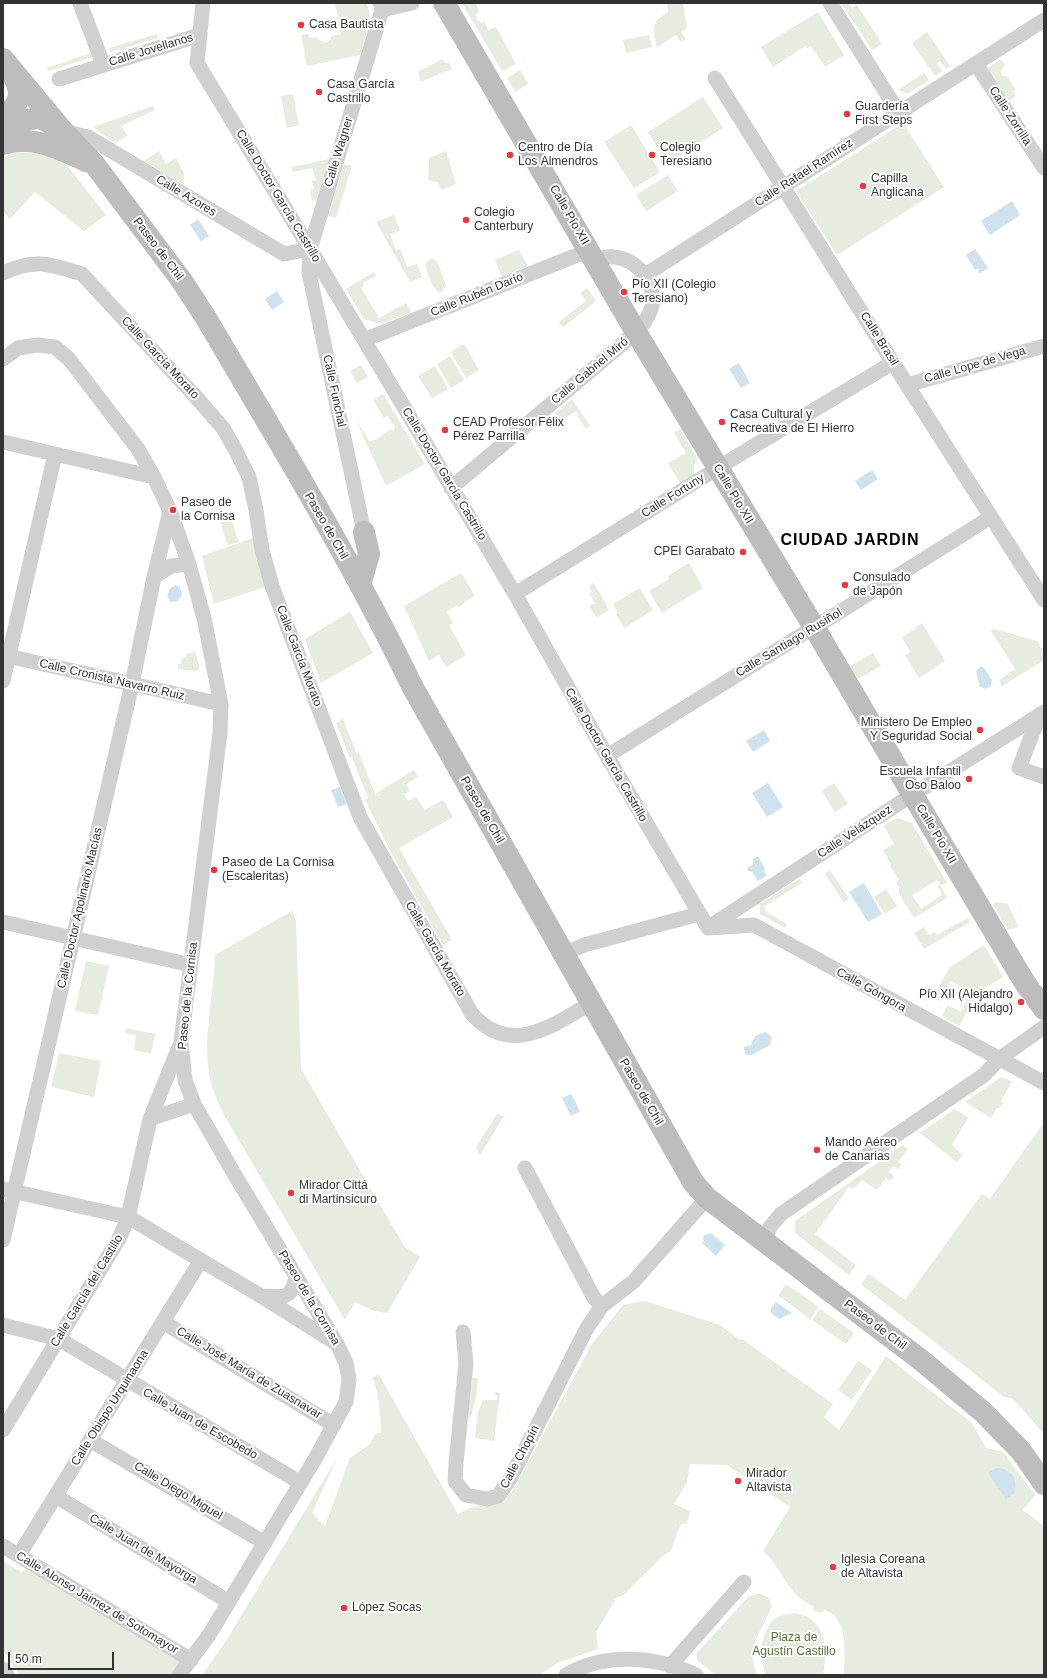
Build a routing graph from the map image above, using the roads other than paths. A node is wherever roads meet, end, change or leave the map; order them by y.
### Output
1 (80, 3) edge
2 (203, 3) edge
3 (412, 3) edge
4 (444, 3) edge
5 (830, 3) edge
6 (381, 6) edge
7 (1044, 20) edge
8 (200, 35) junction
9 (7, 64) edge
10 (103, 64) junction
11 (976, 64) junction
12 (715, 78) dead end
13 (59, 79) dead end
14 (11, 102) edge
15 (46, 112) junction
16 (899, 113) junction
17 (3, 119) edge
18 (3, 130) edge
19 (63, 131) junction
20 (3, 144) edge
21 (95, 165) junction
22 (1044, 168) edge
23 (784, 187) junction
24 (310, 249) junction
25 (592, 255) junction
26 (3, 273) edge
27 (645, 275) junction
28 (636, 332) junction
29 (364, 340) junction
30 (1044, 346) edge
31 (3, 359) edge
32 (894, 362) junction
33 (907, 385) junction
34 (3, 442) edge
35 (55, 454) junction
36 (718, 468) junction
37 (154, 477) junction
38 (451, 488) junction
39 (170, 511) junction
40 (991, 517) junction
41 (364, 532) junction
42 (344, 557) junction
43 (189, 564) junction
44 (154, 577) junction
45 (360, 585) junction
46 (515, 594) junction
47 (1044, 600) edge
48 (814, 627) junction
49 (6, 656) edge
50 (3, 681) edge
51 (132, 684) junction
52 (221, 704) junction
53 (1042, 713) edge
54 (607, 756) junction
55 (1044, 778) edge
56 (912, 795) junction
57 (699, 914) junction
58 (3, 922) edge
59 (708, 928) junction
60 (73, 938) junction
61 (564, 954) junction
62 (191, 965) junction
63 (591, 1003) junction
64 (1044, 1024) edge
65 (181, 1042) junction
66 (999, 1059) junction
67 (1044, 1083) edge
68 (194, 1104) junction
69 (150, 1119) junction
70 (525, 1168) dead end
71 (8, 1190) edge
72 (707, 1198) junction
73 (781, 1214) junction
74 (128, 1217) junction
75 (737, 1220) junction
76 (3, 1240) edge
77 (764, 1240) junction
78 (201, 1260) junction
79 (296, 1276) junction
80 (261, 1296) junction
81 (602, 1306) junction
82 (163, 1322) junction
83 (3, 1325) edge
84 (463, 1332) dead end
85 (59, 1339) junction
86 (337, 1344) junction
87 (127, 1381) junction
88 (334, 1425) junction
89 (3, 1430) edge
90 (90, 1440) junction
91 (301, 1483) junction
92 (1044, 1484) edge
93 (56, 1496) junction
94 (265, 1543) junction
95 (3, 1546) edge
96 (19, 1555) junction
97 (744, 1582) dead end
98 (229, 1602) junction
99 (191, 1660) junction
100 (670, 1666) junction
101 (179, 1675) edge
102 (566, 1675) edge
103 (696, 1675) edge

1 - 10 street, Calle Jovellanos
2 - 8 street, Calle Doctor García Castrillo
3 - 6 street
4 - 25 street, Calle Pío XII
5 - 16 street
6 - 24 street, Calle Wagner
7 - 11 street, Calle Rafael Ramírez
8 - 10 street, Calle Jovellanos
8 - 24 street, Calle Doctor García Castrillo
9 - 14 street
9 - 15 street, Paseo de Chil
10 - 13 street, Calle Jovellanos
11 - 16 street, Calle Rafael Ramírez
11 - 22 street, Calle Zorrilla
12 - 23 street, Calle Brasil
14 - 15 street
14 - 17 street
15 - 19 street, Paseo de Chil
16 - 23 street, Calle Rafael Ramírez
18 - 19 street
19 - 21 street, Paseo de Chil
19 - 24 street, Calle Azores
20 - 21 street
21 - 42 street, Paseo de Chil
23 - 27 street, Calle Rafael Ramírez
23 - 32 street, Calle Brasil
24 - 29 street, Calle Doctor García Castrillo
24 - 41 street, Calle Funchal
25 - 27 street
25 - 28 street, Calle Pío XII
25 - 29 street, Calle Rubén Darío
26 - 63 street, Calle García Morato
27 - 28 street
28 - 36 street, Calle Pío XII
28 - 38 street, Calle Gabriel Miró
29 - 38 street, Calle Doctor García Castrillo
30 - 33 street, Calle Lope de Vega
31 - 37 street, Paseo de la Cornisa
32 - 33 street, Calle Brasil
32 - 36 street, Calle Fortuny
33 - 40 street, Calle Brasil
34 - 35 street
35 - 37 street
35 - 49 street
36 - 46 street, Calle Fortuny
36 - 48 street, Calle Pío XII
37 - 39 street, Paseo de la Cornisa
38 - 46 street, Calle Doctor García Castrillo
39 - 43 street, Paseo de la Cornisa
39 - 44 street, Calle Doctor Apolinario Macías
40 - 47 street, Calle Brasil
40 - 48 street, Calle Santiago Rusiñol
41 - 42 street
41 - 45 street
42 - 45 street, Paseo de Chil
43 - 44 street
43 - 52 street, Paseo de la Cornisa
44 - 51 street, Calle Doctor Apolinario Macías
45 - 61 street, Paseo de Chil
46 - 54 street, Calle Doctor García Castrillo
48 - 54 street, Calle Santiago Rusiñol
48 - 56 street, Calle Pío XII
49 - 50 street
49 - 51 street, Calle Cronista Navarro Ruiz
51 - 52 street, Calle Cronista Navarro Ruiz
51 - 60 street, Calle Doctor Apolinario Macías
52 - 62 street, Paseo de la Cornisa
53 - 55 street
53 - 56 street, Calle Velázquez
54 - 57 street, Calle Doctor García Castrillo
56 - 59 street, Calle Velázquez
56 - 64 street, Calle Pío XII
57 - 59 street
57 - 61 street
58 - 60 street
59 - 66 street, Calle Góngora
60 - 62 street
60 - 71 street, Calle Doctor Apolinario Macías
61 - 63 street, Paseo de Chil
62 - 65 street, Paseo de la Cornisa
63 - 72 street, Paseo de Chil
64 - 66 street
65 - 68 street, Paseo de la Cornisa
65 - 69 street, Calle García del Castillo
66 - 67 street, Calle Góngora
66 - 73 street
68 - 69 street
68 - 79 street, Paseo de la Cornisa
69 - 74 street, Calle García del Castillo
70 - 81 street
71 - 74 street
71 - 76 street, Calle Doctor Apolinario Macías
72 - 75 street, Paseo de Chil
72 - 81 street, Calle Chopín
73 - 75 street
73 - 77 street
74 - 78 street
74 - 85 street, Calle García del Castillo
75 - 77 street, Paseo de Chil
77 - 92 street, Paseo de Chil
78 - 80 street
78 - 82 street, Calle Obispo Urquinaona
79 - 80 street
79 - 86 street, Paseo de la Cornisa
80 - 86 street
81 - 84 street, Calle Chopín
82 - 87 street, Calle Obispo Urquinaona
82 - 88 street, Calle José María de Zuasnavar
83 - 85 street, Calle Juan de Escobedo
85 - 87 street, Calle Juan de Escobedo
85 - 89 street, Calle García del Castillo
86 - 88 street, Paseo de la Cornisa
87 - 90 street, Calle Obispo Urquinaona
87 - 91 street, Calle Juan de Escobedo
88 - 91 street, Paseo de la Cornisa
90 - 93 street, Calle Obispo Urquinaona
90 - 94 street, Calle Diego Miguel
91 - 94 street, Paseo de la Cornisa
93 - 96 street, Calle Obispo Urquinaona
93 - 98 street, Calle Juan de Mayorga
94 - 98 street, Paseo de la Cornisa
95 - 96 street, Calle Alonso Jaimez de Sotomayor
96 - 99 street, Calle Alonso Jaimez de Sotomayor
97 - 100 street
98 - 99 street, Paseo de la Cornisa
99 - 101 street, Paseo de la Cornisa
100 - 102 street
100 - 103 street

